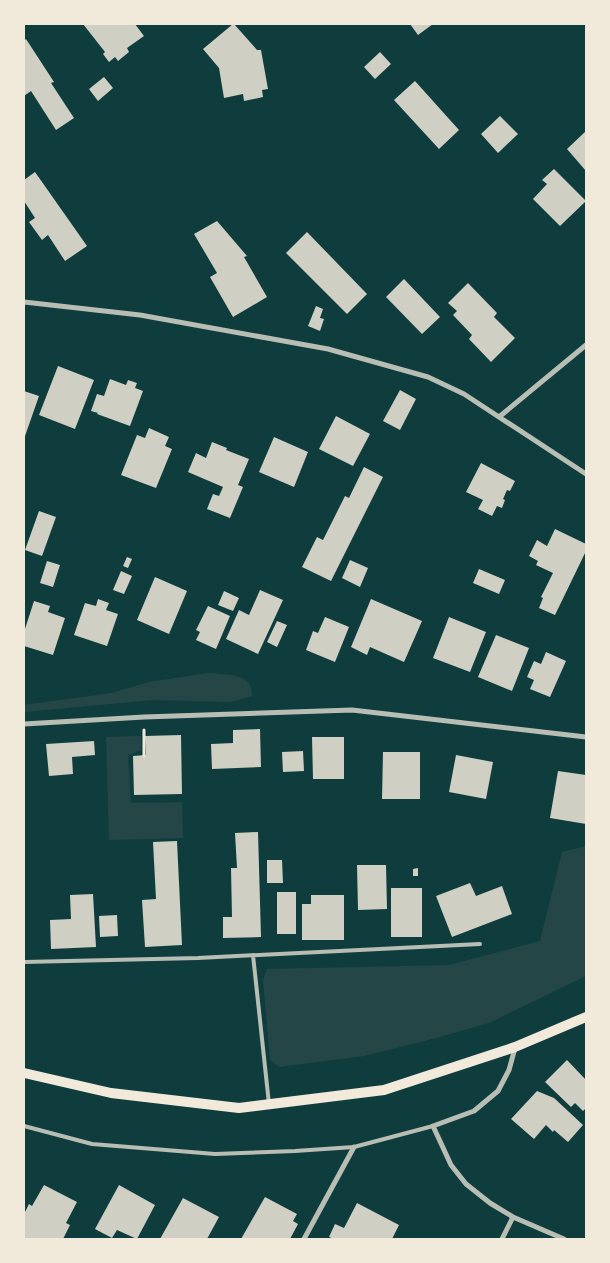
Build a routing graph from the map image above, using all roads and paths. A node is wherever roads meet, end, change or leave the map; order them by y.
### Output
1 (24, 302) edge
2 (586, 345) edge
3 (499, 417) junction
4 (586, 474) edge
5 (144, 717) junction
6 (24, 724) edge
7 (586, 737) edge
8 (144, 756) dead end
9 (480, 944) dead end
10 (253, 955) junction
11 (24, 962) edge
12 (586, 1017) edge
13 (515, 1047) junction
14 (24, 1073) edge
15 (269, 1104) junction
16 (24, 1126) edge
17 (433, 1126) junction
18 (354, 1147) junction
19 (514, 1217) junction
20 (304, 1239) edge
21 (502, 1239) edge
22 (564, 1239) edge

1 - 3 street
2 - 3 street
3 - 4 street
5 - 6 street
5 - 7 street
5 - 8 path
9 - 10 lane
10 - 11 lane
10 - 15 lane
12 - 13 main road
13 - 15 main road
13 - 17 street
14 - 15 main road
16 - 18 lane
17 - 18 lane
17 - 19 street
18 - 20 street
19 - 21 street
19 - 22 street

